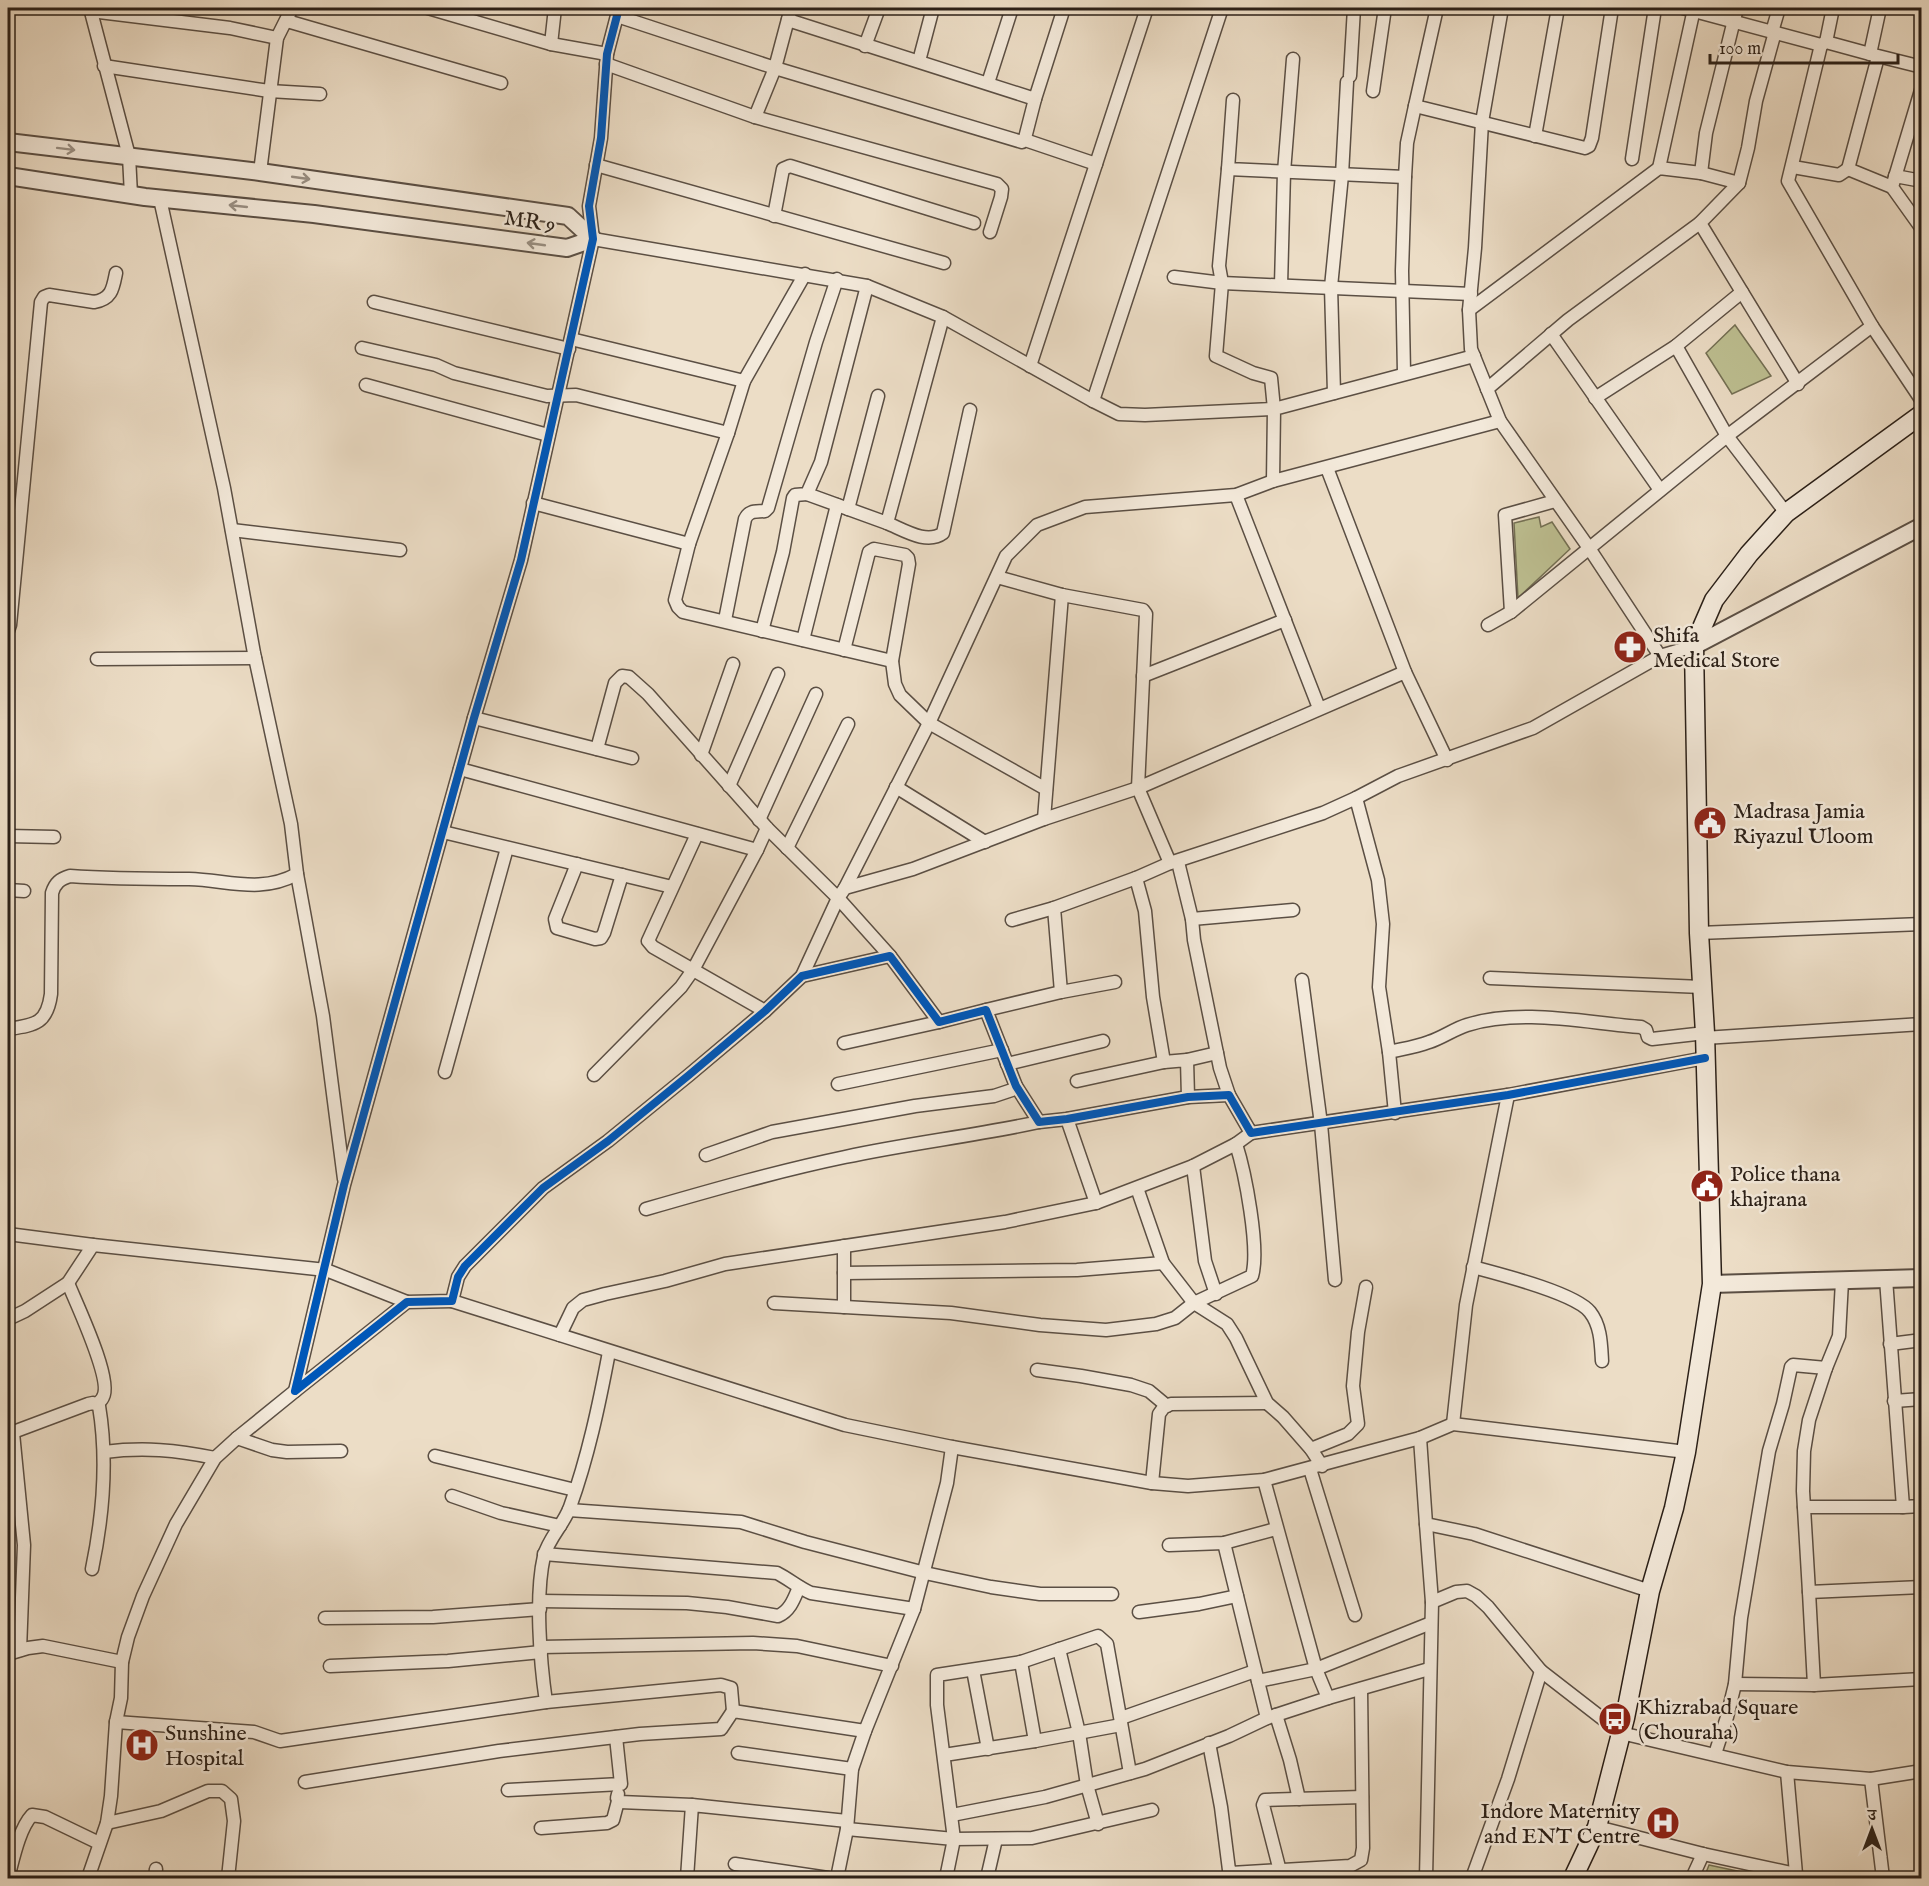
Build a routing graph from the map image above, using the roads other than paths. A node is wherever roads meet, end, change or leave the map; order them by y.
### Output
1 (292, 8) edge
2 (428, 8) edge
3 (555, 8) edge
4 (879, 8) edge
5 (933, 8) edge
6 (1012, 8) edge
7 (1064, 8) edge
8 (1147, 8) edge
9 (1222, 8) edge
10 (1354, 8) edge
11 (1385, 8) edge
12 (1437, 8) edge
13 (1502, 8) edge
14 (1558, 8) edge
15 (1612, 8) edge
16 (1655, 8) edge
17 (1688, 8) edge
18 (1779, 8) edge
19 (1833, 8) edge
20 (1880, 8) edge
21 (90, 9) edge
22 (789, 11) edge
23 (618, 12) edge
24 (1735, 14) edge
25 (287, 21) junction
26 (1774, 32) junction
27 (277, 38) junction
28 (551, 44) junction
29 (1824, 44) junction
30 (866, 46) junction
31 (1874, 56) junction
32 (606, 59) junction
33 (1293, 59) dead end
34 (919, 61) junction
35 (104, 66) junction
36 (1922, 67) edge
37 (775, 68) junction
38 (501, 83) dead end
39 (988, 83) junction
40 (1922, 87) edge
41 (269, 91) junction
42 (1373, 91) dead end
43 (320, 94) dead end
44 (1035, 99) junction
45 (1233, 100) dead end
46 (1415, 106) junction
47 (755, 117) junction
48 (1482, 122) junction
49 (1535, 136) junction
50 (1025, 140) junction
51 (8, 142) edge
52 (129, 156) junction
53 (1632, 159) dead end
54 (1096, 164) junction
55 (596, 165) junction
56 (1793, 167) junction
57 (1659, 168) junction
58 (1228, 169) junction
59 (1848, 169) junction
60 (260, 172) junction
61 (1284, 172) junction
62 (1701, 173) junction
63 (1342, 175) junction
64 (8, 176) edge
65 (1405, 177) junction
66 (1922, 181) edge
67 (1894, 182) junction
68 (1739, 183) junction
69 (131, 195) junction
70 (160, 199) junction
71 (774, 216) junction
72 (974, 223) dead end
73 (1700, 224) junction
74 (1922, 229) edge
75 (990, 232) dead end
76 (593, 239) junction
77 (944, 263) dead end
78 (116, 273) dead end
79 (806, 274) junction
80 (1174, 277) dead end
81 (837, 279) junction
82 (1222, 283) junction
83 (867, 285) junction
84 (1281, 285) junction
85 (1331, 287) junction
86 (1402, 291) junction
87 (1742, 292) junction
88 (1471, 294) junction
89 (374, 302) dead end
90 (1469, 310) junction
91 (943, 317) junction
92 (1872, 326) junction
93 (1551, 334) junction
94 (570, 344) junction
95 (1676, 346) junction
96 (362, 348) dead end
97 (1474, 356) junction
98 (1030, 366) junction
99 (1404, 373) junction
100 (744, 381) junction
101 (1798, 384) junction
102 (366, 385) dead end
103 (1487, 389) junction
104 (1334, 393) junction
105 (878, 396) dead end
106 (557, 397) junction
107 (1595, 398) junction
108 (1092, 401) junction
109 (1922, 401) edge
110 (1274, 409) junction
111 (970, 410) dead end
112 (1922, 414) edge
113 (1500, 421) junction
114 (728, 433) junction
115 (548, 435) junction
116 (1727, 436) junction
117 (1327, 468) junction
118 (1273, 481) junction
119 (1660, 490) junction
120 (807, 494) junction
121 (1236, 495) junction
122 (1555, 501) junction
123 (533, 503) junction
124 (843, 507) junction
125 (1786, 513) junction
126 (887, 523) junction
127 (1922, 526) edge
128 (231, 530) junction
129 (689, 544) junction
130 (1589, 548) junction
131 (400, 550) dead end
132 (997, 577) junction
133 (1062, 595) junction
134 (1511, 612) junction
135 (1284, 620) junction
136 (725, 621) junction
137 (1488, 625) dead end
138 (8, 631) edge
139 (762, 632) junction
140 (803, 640) junction
141 (1694, 646) junction
142 (844, 650) junction
143 (1660, 656) junction
144 (255, 658) junction
145 (97, 660) dead end
146 (892, 661) junction
147 (733, 664) dead end
148 (1405, 672) junction
149 (778, 674) dead end
150 (1143, 676) junction
151 (816, 694) dead end
152 (1319, 708) junction
153 (474, 718) junction
154 (929, 723) junction
155 (848, 724) dead end
156 (597, 749) junction
157 (701, 755) junction
158 (632, 758) dead end
159 (1447, 760) junction
160 (460, 770) junction
161 (729, 786) junction
162 (896, 788) junction
163 (1138, 788) junction
164 (1046, 789) junction
165 (1356, 798) junction
166 (1044, 819) junction
167 (763, 824) junction
168 (443, 832) junction
169 (697, 834) junction
170 (8, 836) edge
171 (54, 837) dead end
172 (985, 842) junction
173 (507, 848) junction
174 (787, 848) junction
175 (757, 850) junction
176 (1174, 862) junction
177 (577, 864) junction
178 (297, 874) junction
179 (622, 875) junction
180 (1136, 878) junction
181 (672, 887) junction
182 (8, 890) edge
183 (24, 891) dead end
184 (841, 893) junction
185 (1054, 908) junction
186 (1293, 910) dead end
187 (1192, 919) junction
188 (1012, 920) dead end
189 (1922, 924) edge
190 (1699, 933) junction
191 (890, 956) junction
192 (693, 970) junction
193 (802, 976) junction
194 (1490, 978) dead end
195 (1302, 980) dead end
196 (1115, 982) dead end
197 (1702, 987) junction
198 (1060, 992) junction
199 (986, 1010) junction
200 (765, 1011) junction
201 (939, 1022) junction
202 (1922, 1024) edge
203 (8, 1029) edge
204 (1704, 1036) junction
205 (1103, 1041) dead end
206 (844, 1043) dead end
207 (1002, 1050) junction
208 (1389, 1052) junction
209 (1217, 1053) junction
210 (1704, 1058) junction
211 (1187, 1060) junction
212 (1164, 1062) junction
213 (1007, 1064) junction
214 (445, 1072) dead end
215 (594, 1075) dead end
216 (1077, 1081) dead end
217 (838, 1084) dead end
218 (1016, 1086) junction
219 (1229, 1095) junction
220 (1508, 1095) junction
221 (1188, 1097) junction
222 (1395, 1113) junction
223 (1067, 1119) junction
224 (1039, 1122) junction
225 (1321, 1124) junction
226 (1251, 1133) junction
227 (1236, 1144) junction
228 (706, 1155) dead end
229 (1193, 1166) junction
230 (344, 1185) junction
231 (1137, 1188) junction
232 (1096, 1203) junction
233 (646, 1209) dead end
234 (8, 1234) edge
235 (93, 1245) junction
236 (844, 1246) junction
237 (1163, 1263) junction
238 (1473, 1267) junction
239 (326, 1269) junction
240 (844, 1274) junction
241 (1922, 1278) edge
242 (1886, 1279) junction
243 (1335, 1280) dead end
244 (1842, 1281) junction
245 (68, 1283) junction
246 (1712, 1284) junction
247 (1366, 1287) dead end
248 (1216, 1294) junction
249 (452, 1301) junction
250 (407, 1302) junction
251 (774, 1303) dead end
252 (1194, 1303) junction
253 (844, 1307) junction
254 (8, 1319) edge
255 (560, 1335) junction
256 (1922, 1341) edge
257 (1890, 1344) junction
258 (609, 1352) junction
259 (1602, 1361) dead end
260 (1826, 1368) junction
261 (1036, 1370) dead end
262 (295, 1391) junction
263 (1922, 1399) edge
264 (1894, 1401) junction
265 (1267, 1403) junction
266 (97, 1404) junction
267 (1167, 1406) junction
268 (1453, 1424) junction
269 (10, 1433) edge
270 (237, 1438) junction
271 (1420, 1438) junction
272 (952, 1447) junction
273 (1311, 1449) junction
274 (341, 1451) dead end
275 (104, 1452) junction
276 (1686, 1452) junction
277 (435, 1456) dead end
278 (215, 1458) junction
279 (1316, 1467) junction
280 (1264, 1480) junction
281 (1152, 1483) junction
282 (575, 1490) junction
283 (452, 1496) dead end
284 (1922, 1506) edge
285 (1903, 1507) junction
286 (1804, 1508) junction
287 (569, 1510) junction
288 (1426, 1524) junction
289 (560, 1526) junction
290 (1276, 1529) junction
291 (1224, 1543) junction
292 (1169, 1545) dead end
293 (544, 1554) junction
294 (92, 1569) dead end
295 (925, 1573) junction
296 (798, 1587) junction
297 (1922, 1587) edge
298 (1650, 1591) junction
299 (1809, 1592) junction
300 (1112, 1593) dead end
301 (1237, 1596) junction
302 (1432, 1602) junction
303 (540, 1605) junction
304 (914, 1609) junction
305 (1139, 1612) dead end
306 (1354, 1615) dead end
307 (325, 1618) dead end
308 (1431, 1623) junction
309 (541, 1649) junction
310 (1059, 1649) junction
311 (20, 1650) junction
312 (8, 1654) edge
313 (122, 1662) junction
314 (1021, 1662) junction
315 (330, 1666) dead end
316 (892, 1666) junction
317 (1316, 1669) junction
318 (1429, 1669) junction
319 (973, 1670) junction
320 (1541, 1671) junction
321 (1256, 1676) junction
322 (1922, 1679) edge
323 (1735, 1684) junction
324 (1814, 1685) junction
325 (1361, 1689) junction
326 (1328, 1698) junction
327 (546, 1702) junction
328 (733, 1711) junction
329 (1271, 1717) junction
330 (116, 1722) junction
331 (1121, 1722) junction
332 (865, 1731) junction
333 (1079, 1733) junction
334 (1621, 1733) junction
335 (616, 1737) junction
336 (1035, 1741) junction
337 (1209, 1743) junction
338 (988, 1749) junction
339 (738, 1753) dead end
340 (1715, 1754) junction
341 (944, 1755) junction
342 (852, 1769) junction
343 (1787, 1772) junction
344 (1922, 1772) edge
345 (1130, 1773) junction
346 (1870, 1779) junction
347 (305, 1782) dead end
348 (621, 1784) junction
349 (1087, 1785) junction
350 (508, 1790) dead end
351 (1362, 1797) junction
352 (1299, 1799) junction
353 (618, 1801) junction
354 (692, 1805) junction
355 (1152, 1810) dead end
356 (952, 1815) junction
357 (107, 1823) junction
358 (1098, 1824) junction
359 (847, 1825) junction
360 (1597, 1827) junction
361 (541, 1828) dead end
362 (954, 1839) junction
363 (996, 1839) junction
364 (99, 1844) junction
365 (11, 1853) edge
366 (1703, 1854) junction
367 (735, 1864) dead end
368 (1280, 1871) junction
369 (1796, 1876) edge
370 (8, 1878) edge
371 (88, 1878) edge
372 (228, 1878) edge
373 (687, 1878) edge
374 (828, 1878) edge
375 (837, 1878) edge
376 (946, 1878) edge
377 (987, 1878) edge
378 (1426, 1878) edge
379 (1472, 1878) edge
380 (1573, 1878) edge
381 (1692, 1878) edge
382 (1883, 1878) edge

1 - 25 street
2 - 28 street
3 - 28 street
4 - 30 street
5 - 34 street
6 - 39 street
7 - 44 street
8 - 54 street
9 - 108 street
10 - 63 street
11 - 42 street
12 - 46 street
13 - 48 street
14 - 49 street
15 - 49 street
16 - 53 street
17 - 24 street
17 - 57 street
18 - 26 street
19 - 29 street
20 - 31 street
21 - 27 street
21 - 35 street
22 - 30 street
22 - 37 street
23 - 32 street
23 - 37 street
24 - 26 street
24 - 62 street
25 - 27 street
25 - 38 street
26 - 29 street
26 - 68 street
27 - 41 street
28 - 32 street
29 - 31 street
29 - 56 street
30 - 34 street
31 - 36 street
31 - 59 street
32 - 47 street
32 - 55 street
33 - 61 street
34 - 39 street
35 - 41 street
35 - 52 street
37 - 47 street
37 - 50 street
39 - 44 street
40 - 67 street
41 - 43 street
41 - 60 street
44 - 50 street
45 - 58 street
46 - 48 street
46 - 65 street
47 - 75 street
48 - 49 street
48 - 88 street
50 - 54 street
51 -> 52 street, MR 9
52 - 60 street, MR 9
52 - 69 street
54 - 98 street
55 - 71 street
55 - 76 street
56 - 59 street
56 - 92 street
57 - 62 street
57 - 90 street
58 - 61 street
58 - 82 street
59 - 67 street
60 -> 76 street, MR 9
61 - 63 street
61 - 84 street
62 - 68 street
63 - 65 street
63 - 85 street
64 - 69 street, MR 9
65 - 86 street
66 - 67 street
67 - 74 street
68 - 73 street
69 - 70 street, MR 9
76 -> 70 street, MR 9
70 - 128 street
71 - 72 street
71 - 77 street
73 - 87 street
73 - 93 street
76 - 79 street
76 - 94 street
78 - 138 street
79 - 81 street
79 - 100 street
80 - 82 street
81 - 83 street
81 - 136 street
82 - 84 street
82 - 110 street
83 - 91 street
83 - 120 street
84 - 85 street
85 - 86 street
85 - 104 street
86 - 88 street
86 - 99 street
87 - 95 street
87 - 101 street
88 - 90 street
89 - 94 street
90 - 97 street
91 - 98 street
91 - 126 street
92 - 101 street
92 - 109 street
93 - 103 street
93 - 107 street
94 - 100 street
94 - 106 street
95 - 107 street
95 - 116 street
96 - 106 street
97 - 99 street
97 - 103 street
98 - 108 street
99 - 104 street
100 - 114 street
101 - 116 street
102 - 115 street
103 - 113 street
104 - 110 street
105 - 124 street
106 - 114 street
106 - 115 street
107 - 119 street
108 - 110 street
110 - 118 street
111 - 126 street
112 - 125 main road
113 - 117 street
113 - 122 street
114 - 129 street
115 - 123 street
116 - 119 street
116 - 125 street
117 - 118 street
117 - 148 street
118 - 121 street
119 - 130 street
120 - 124 street
120 - 139 street
121 - 132 street
121 - 135 street
122 - 130 street
122 - 134 street
123 - 129 street
123 - 153 street
124 - 126 street
124 - 140 street
125 - 141 main road
127 - 141 street
128 - 131 street
128 - 144 street
129 - 136 street
130 - 134 street
130 - 143 street
132 - 133 street
132 - 154 street
133 - 150 street
133 - 164 street
134 - 137 street
135 - 150 street
135 - 152 street
136 - 139 street
139 - 140 street
140 - 142 street
141 - 143 street
141 - 190 main road
142 - 146 street
142 - 146 street
143 - 159 street
144 - 145 street
144 - 178 street
146 - 154 street
147 - 157 street
148 - 152 street
148 - 159 street
149 - 161 street
150 - 163 street
151 - 167 street
152 - 163 street
153 - 156 street
153 - 160 street
154 - 162 street
154 - 164 street
155 - 174 street
156 - 157 street
156 - 158 street
157 - 161 street
159 - 165 street
160 - 168 street
160 - 169 street
161 - 167 street
162 - 172 street
162 - 184 street
163 - 166 street
163 - 176 street
164 - 166 street
165 - 176 street
165 - 208 street
166 - 172 street
167 - 174 street
167 - 175 street
168 - 173 street
168 - 230 street
169 - 175 street
169 - 181 street
170 - 171 street
172 - 184 street
173 - 177 street
173 - 214 street
174 - 184 street
175 - 192 street
176 - 180 street
176 - 187 street
177 - 179 street
177 - 179 street
178 - 203 street
178 - 230 street
179 - 181 street
180 - 185 street
180 - 212 street
181 - 192 street
182 - 183 street
184 - 191 street
184 - 193 street
185 - 188 street
185 - 198 street
186 - 187 street
187 - 209 street
189 - 190 street
190 - 197 main road
191 - 193 street
191 - 201 street
192 - 200 street
192 - 215 street
193 - 200 street
194 - 197 street
195 - 225 street
196 - 198 street
197 - 204 main road
198 - 199 street
199 - 201 street
199 - 207 street
200 - 249 street
201 - 206 street
202 - 204 street
204 - 208 street
204 - 210 main road
205 - 213 street
207 - 213 street
207 - 217 street
208 - 222 street
209 - 211 street
209 - 219 street
210 - 220 street
210 - 246 main road
211 - 212 street
211 - 221 street
212 - 216 street
213 - 218 street
218 - 224 street
218 - 228 street
219 - 221 street
219 - 226 street
220 - 222 street
220 - 238 street
221 - 223 street
222 - 225 street
223 - 224 street
223 - 232 street
224 - 233 street
225 - 226 street
225 - 243 street
226 - 227 street
227 - 229 street
227 - 248 street
229 - 231 street
229 - 248 street
230 - 239 street
231 - 232 street
231 - 237 street
232 - 236 street
234 - 235 street
235 - 239 street
235 - 245 street
236 - 240 street
236 - 255 street
237 - 240 street
237 - 252 street
238 - 259 street
238 - 268 street
239 - 250 street
239 - 262 street
240 - 253 street
241 - 242 street
242 - 244 street
242 - 257 street
244 - 246 street
244 - 260 street
245 - 254 street
245 - 266 street
246 - 276 main road
247 - 273 street
248 - 252 street
249 - 250 street
249 - 255 street
250 - 262 street
251 - 253 street
252 - 253 street
252 - 265 street
255 - 258 street
256 - 257 street
257 - 264 street
258 - 272 street
258 - 282 street
260 - 286 street
260 - 323 street
261 - 267 street
262 - 270 street
263 - 264 street
264 - 285 street
265 - 267 street
265 - 273 street
266 - 269 street
266 - 275 street
267 - 281 street
268 - 271 street
268 - 276 street
269 - 311 street
270 - 274 street
270 - 278 street
271 - 279 street
271 - 288 street
272 - 281 street
272 - 295 street
273 - 279 street
275 - 278 street
275 - 294 street
276 - 298 main road
277 - 282 street
278 - 313 street
279 - 280 street
279 - 306 street
280 - 281 street
280 - 290 street
282 - 287 street
283 - 289 street
284 - 285 street
285 - 286 street
286 - 299 street
287 - 289 street
287 - 295 street
288 - 298 street
288 - 302 street
289 - 293 street
290 - 291 street
290 - 317 street
291 - 292 street
291 - 301 street
293 - 296 street
293 - 303 street
295 - 300 street
295 - 304 street
296 - 303 street
296 - 304 street
297 - 299 street
298 - 334 main road
299 - 324 street
301 - 305 street
301 - 321 street
302 - 308 street
302 - 320 street
303 - 307 street
303 - 309 street
304 - 316 street
308 - 317 street
308 - 318 street
309 - 315 street
309 - 316 street
309 - 327 street
310 - 314 street
310 - 331 street
310 - 333 street
311 - 312 street
311 - 313 street
313 - 330 street
314 - 319 street
314 - 336 street
316 - 332 street
317 - 321 street
317 - 326 street
318 - 325 street
318 - 378 street
319 - 338 street
319 - 341 street
320 - 334 street
320 - 379 street
321 - 329 street
321 - 331 street
322 - 324 street
323 - 324 street
323 - 340 street
325 - 326 street
325 - 351 street
326 - 329 street
327 - 328 street
327 - 330 street
328 - 332 street
328 - 335 street
329 - 337 street
329 - 352 street
330 - 357 street
331 - 333 street
331 - 345 street
332 - 342 street
333 - 336 street
333 - 349 street
334 - 340 street
334 - 360 main road
335 - 347 street
335 - 348 street
336 - 338 street
337 - 345 street
337 - 368 street
338 - 341 street
339 - 342 street
340 - 343 street
341 - 356 street
342 - 359 street
343 - 346 street
343 - 369 street
344 - 346 street
345 - 349 street
346 - 382 street
348 - 350 street
348 - 353 street
349 - 356 street
349 - 358 street
351 - 352 street
351 - 368 street
352 - 368 street
353 - 354 street
353 - 361 street
354 - 359 street
354 - 373 street
355 - 358 street
356 - 362 street
357 - 364 street
357 - 372 street
358 - 363 street
359 - 362 street
359 - 375 street
360 - 366 street
360 - 380 main road
362 - 363 street
362 - 376 street
363 - 377 street
364 - 365 street
364 - 371 street
365 - 370 street
366 - 369 street
366 - 381 street
367 - 374 street

